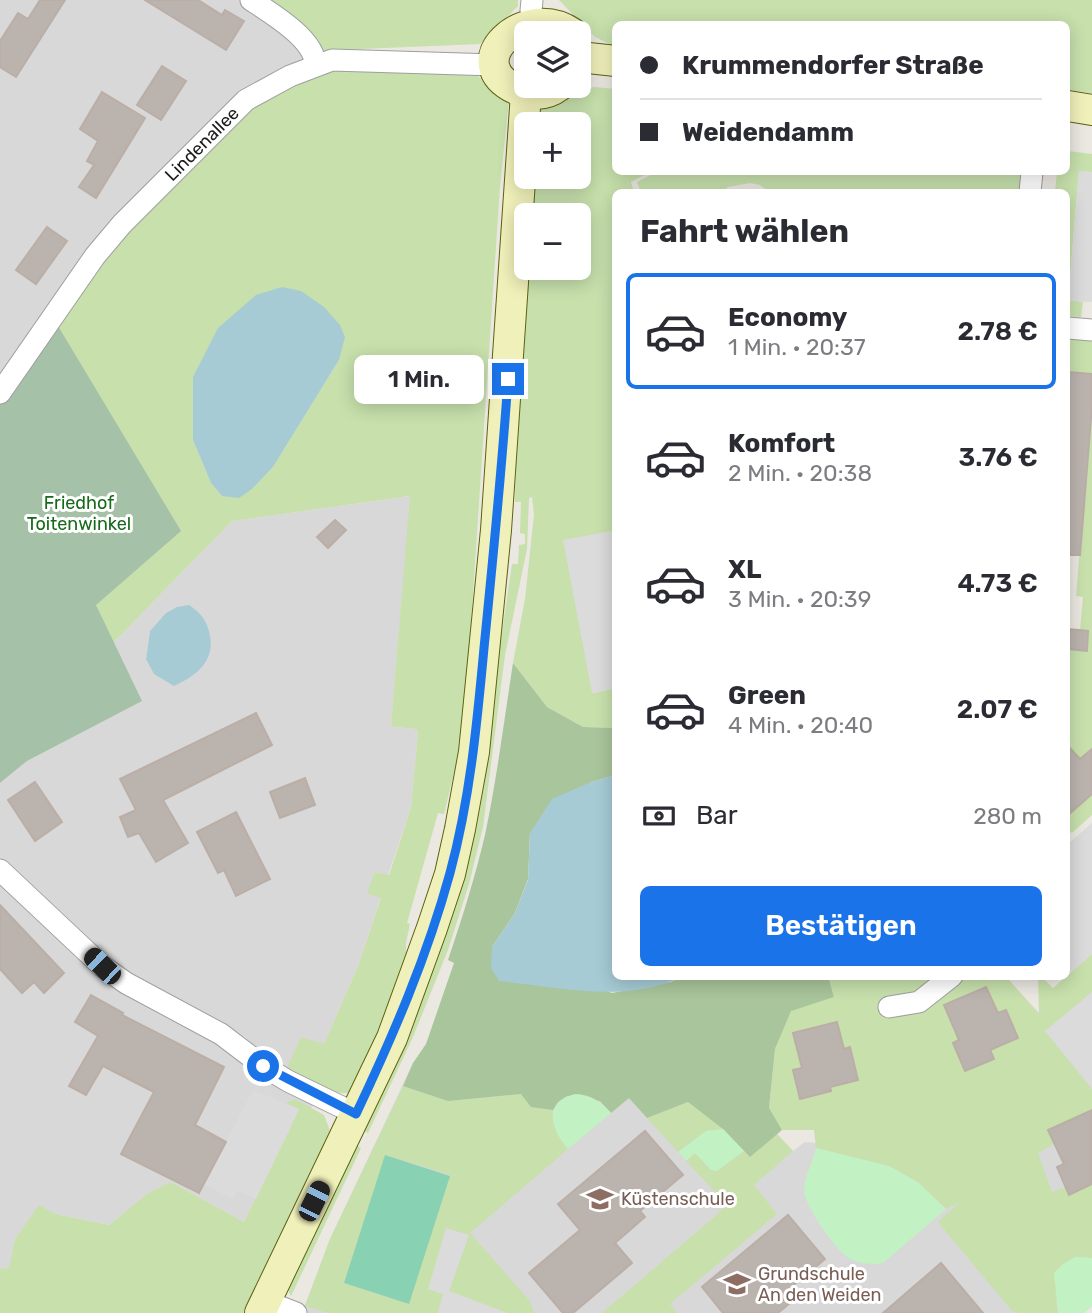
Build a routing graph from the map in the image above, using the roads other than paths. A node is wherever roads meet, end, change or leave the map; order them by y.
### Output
1 (251, 0) edge
2 (532, 6) edge
3 (560, 21) edge
4 (591, 58) edge
5 (612, 61) edge
6 (315, 65) junction
7 (495, 65) junction
8 (514, 87) edge
9 (526, 98) edge
10 (1070, 106) edge
11 (1092, 110) edge
12 (1070, 328) edge
13 (1092, 330) edge
14 (0, 393) edge
15 (0, 870) edge
16 (947, 980) edge
17 (889, 1007) dead end
18 (356, 1114) junction
19 (262, 1307) edge
20 (296, 1313) edge

1 - 6 street
2 - 3 street
2 - 7 street
4 - 5 street
6 - 7 street, Lindenallee
6 - 14 street, Lindenallee
7 - 8 street
9 - 18 street
10 - 11 street
12 - 13 street
15 - 18 street
16 - 17 street
18 - 19 street
19 - 20 street

